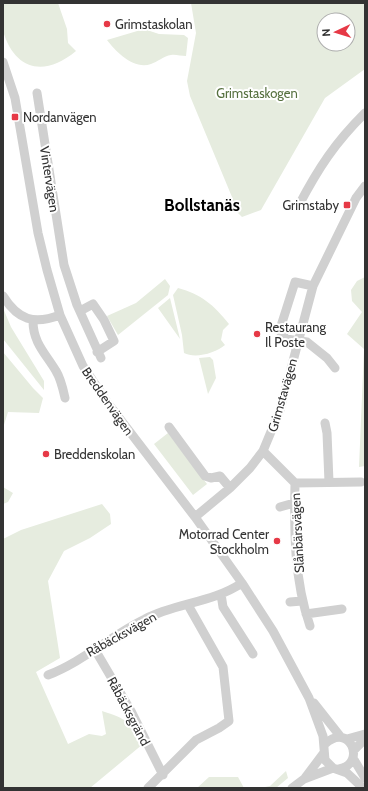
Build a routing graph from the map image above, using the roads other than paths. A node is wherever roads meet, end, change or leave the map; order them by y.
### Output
1 (3, 62) edge
2 (37, 93) dead end
3 (365, 113) edge
4 (365, 186) edge
5 (299, 205) dead end
6 (64, 265) junction
7 (47, 270) junction
8 (313, 286) junction
9 (3, 296) edge
10 (80, 311) junction
11 (60, 315) junction
12 (33, 321) junction
13 (298, 339) junction
14 (335, 368) dead end
15 (65, 398) dead end
16 (325, 424) dead end
17 (169, 427) dead end
18 (263, 451) junction
19 (329, 482) junction
20 (361, 482) dead end
21 (294, 483) junction
22 (230, 488) junction
23 (294, 503) junction
24 (280, 507) dead end
25 (194, 517) junction
26 (242, 583) junction
27 (221, 594) junction
28 (302, 601) junction
29 (290, 602) dead end
30 (188, 605) junction
31 (342, 609) dead end
32 (306, 614) junction
33 (310, 626) dead end
34 (94, 648) junction
35 (253, 654) dead end
36 (48, 675) dead end
37 (309, 698) junction
38 (365, 734) edge
39 (343, 738) junction
40 (365, 740) edge
41 (325, 744) junction
42 (323, 754) junction
43 (354, 754) junction
44 (336, 769) junction
45 (163, 775) junction
46 (365, 778) edge
47 (304, 779) junction
48 (148, 788) edge
49 (292, 788) edge
50 (363, 788) edge

1 - 7 street, Breddenvägen
2 - 6 street, Vintervägen
3 - 5 street
4 - 8 street, Grimstavägen
6 - 7 street
6 - 10 street, Vintervägen
7 - 11 street, Breddenvägen
8 - 13 street, Grimstavägen
8 - 13 street
9 - 12 street
10 - 10 street, Vintervägen
11 - 12 street
11 - 25 street, Breddenvägen
12 - 15 street
13 - 14 street, Grimstavägen
13 - 18 street, Grimstavägen
16 - 19 street
17 - 22 street
18 - 21 street, Slånbärsvägen
18 - 22 street, Grimstavägen
19 - 20 street
19 - 21 street
21 - 23 street, Slånbärsvägen
22 - 25 street, Grimstavägen
23 - 24 street
23 - 28 street, Slånbärsvägen
25 - 26 street, Breddenvägen
26 - 27 street, Råbäcksvägen
26 - 37 street, Breddenvägen
27 - 30 street, Råbäcksvägen
27 - 35 street
28 - 29 street
28 - 32 street, Slånbärsvägen
30 - 34 street, Råbäcksvägen
30 - 45 street
31 - 32 street
32 - 33 street, Slånbärsvägen
34 - 36 street, Råbäcksvägen
34 - 45 street, Råbäcksgränd
37 - 39 street, Breddenvägen
37 - 41 street, Breddenvägen
38 - 39 street
39 - 41 street
39 - 43 street, Breddenvägen
40 - 43 street
41 - 42 street
42 - 44 street
42 - 47 street
43 - 44 street
43 - 46 street, Breddenvägen
44 - 47 street
44 - 50 street
45 - 48 street
47 - 49 street

